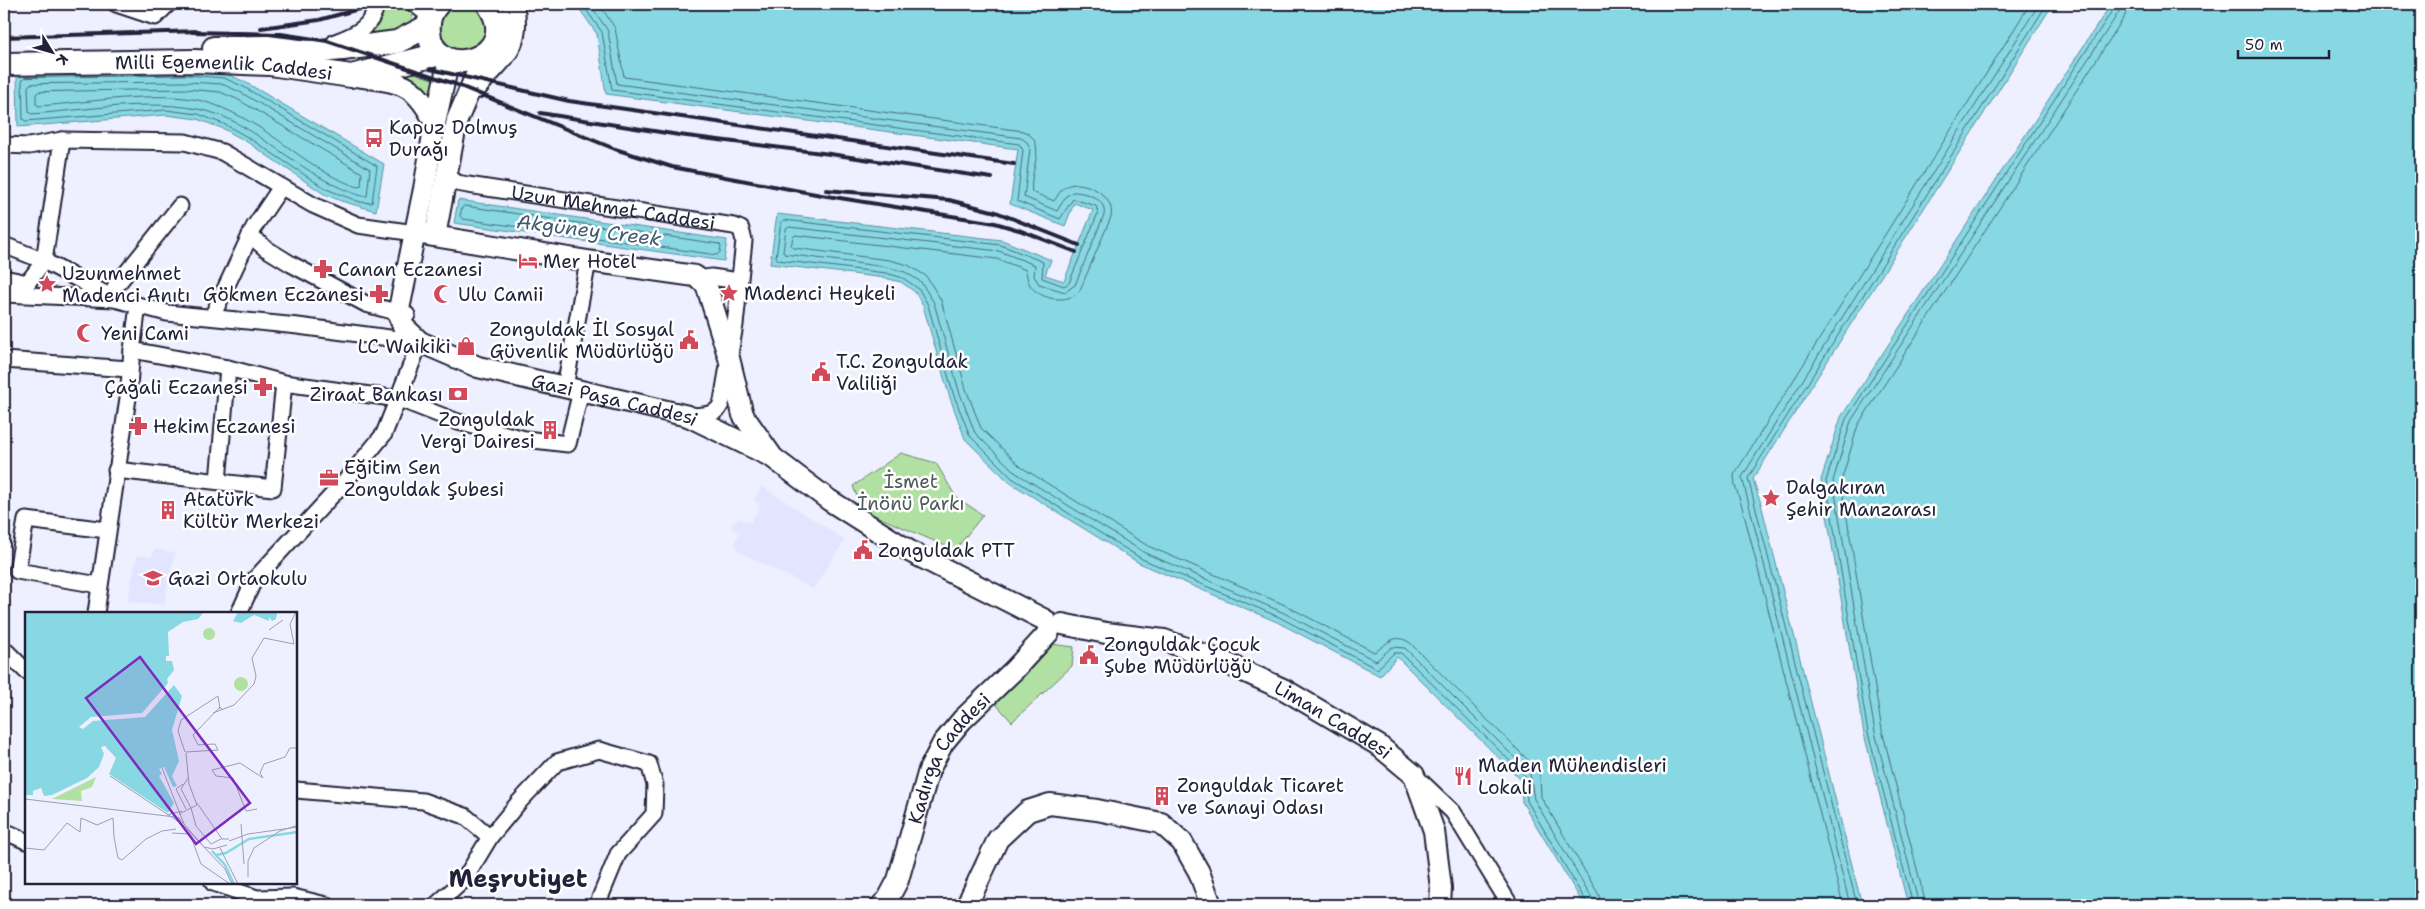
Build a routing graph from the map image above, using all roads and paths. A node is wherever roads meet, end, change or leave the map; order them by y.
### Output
1 (116, 4) edge
2 (168, 4) edge
3 (376, 4) edge
4 (497, 6) edge
5 (427, 12) edge
6 (4, 50) edge
7 (307, 52) junction
8 (485, 54) junction
9 (445, 57) junction
10 (4, 64) edge
11 (351, 76) junction
12 (457, 120) junction
13 (434, 123) junction
14 (62, 140) junction
15 (4, 141) edge
16 (4, 145) edge
17 (28, 146) junction
18 (447, 175) junction
19 (281, 187) junction
20 (180, 206) dead end
21 (415, 233) junction
22 (250, 235) junction
23 (435, 236) junction
24 (4, 245) edge
25 (44, 261) junction
26 (588, 261) junction
27 (740, 275) junction
28 (4, 278) edge
29 (699, 279) junction
30 (23, 288) junction
31 (4, 294) edge
32 (115, 299) junction
33 (138, 306) junction
34 (403, 314) junction
35 (212, 317) junction
36 (420, 342) junction
37 (132, 350) junction
38 (729, 358) junction
39 (4, 360) edge
40 (228, 368) junction
41 (129, 369) junction
42 (284, 382) junction
43 (573, 389) junction
44 (399, 399) junction
45 (688, 416) junction
46 (772, 456) junction
47 (116, 470) junction
48 (218, 481) junction
49 (107, 530) junction
50 (99, 585) junction
51 (96, 612) edge
52 (239, 612) edge
53 (1052, 625) junction
54 (4, 649) edge
55 (25, 670) edge
56 (1414, 775) junction
57 (298, 790) edge
58 (4, 831) edge
59 (490, 837) junction
60 (25, 842) edge
61 (215, 884) edge
62 (252, 902) edge
63 (326, 905) edge
64 (436, 905) edge
65 (597, 905) edge
66 (882, 905) edge
67 (967, 905) edge
68 (1210, 905) edge
69 (1440, 905) edge
70 (1510, 905) edge

1 - 2 street
3 - 7 street
4 - 8 highway
4 - 12 main road
5 - 7 highway
5 - 9 highway
6 - 7 highway
8 - 9 highway, Milli Egemenlik Caddesi
8 - 12 main road
9 - 11 highway, Milli Egemenlik Caddesi
9 - 13 main road
10 - 11 highway, Milli Egemenlik Caddesi
11 - 13 main road
12 - 18 main road
13 - 21 main road
14 - 17 street
14 - 19 street
14 - 25 street
15 - 17 street
16 - 17 street
18 - 23 main road
18 - 27 street, Uzun Mehmet Caddesi
19 - 21 street
19 - 22 street
20 - 32 street
21 - 23 main road
21 - 34 main road
22 - 34 street
22 - 35 street
23 - 26 main road
24 - 25 street
25 - 30 street
25 - 32 street
26 - 29 main road
26 - 43 street
27 - 29 street
27 - 38 street
28 - 30 street
29 - 38 main road
30 - 31 street
30 - 32 street, Gazi Paşa Caddesi
32 - 33 street, Gazi Paşa Caddesi
33 - 35 street, Gazi Paşa Caddesi
33 - 37 street
34 - 36 main road
35 - 36 street, Gazi Paşa Caddesi
36 - 43 main road, Gazi Paşa Caddesi
36 - 44 street
37 - 40 street
37 - 41 street
38 - 45 street
38 - 46 main road
39 - 41 street
40 - 42 street
40 - 48 street
41 - 47 street
42 - 44 street
42 - 48 street
43 - 44 street
43 - 45 main road, Gazi Paşa Caddesi
44 - 52 street
45 - 46 main road, Gazi Paşa Caddesi
46 - 53 main road, Gazi Paşa Caddesi
47 - 48 street
47 - 49 street
49 - 50 street
49 - 50 street
50 - 51 street
53 - 56 main road, Liman Caddesi
53 - 66 main road, Kadırga Caddesi
54 - 55 street
56 - 69 main road
56 - 70 street, Liman Caddesi
57 - 59 street
58 - 60 street
59 - 64 street
59 - 65 street
61 - 62 street
62 - 63 street
67 - 68 main road

